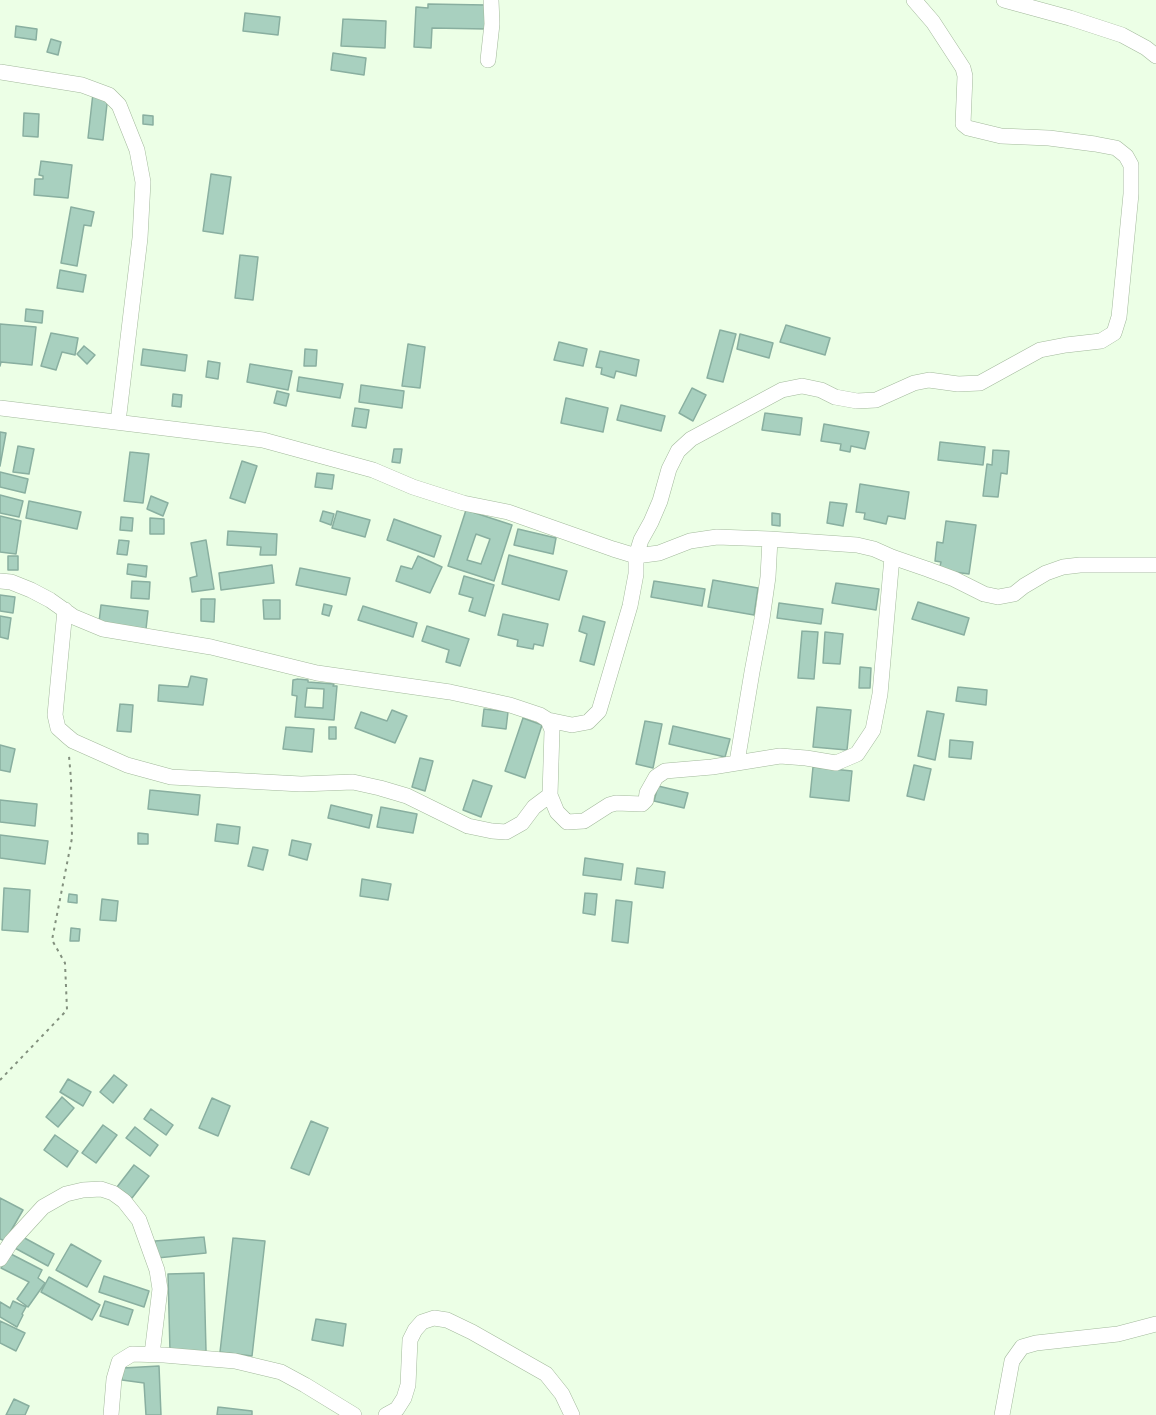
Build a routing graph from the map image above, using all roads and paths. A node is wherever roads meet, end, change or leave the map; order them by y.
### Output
1 (491, 0) edge
2 (914, 0) edge
3 (1004, 0) edge
4 (1061, 7) edge
5 (1156, 56) edge
6 (488, 60) dead end
7 (0, 72) edge
8 (0, 408) edge
9 (118, 422) junction
10 (770, 538) junction
11 (636, 556) junction
12 (892, 557) junction
13 (1156, 565) edge
14 (0, 581) edge
15 (64, 610) junction
16 (548, 720) junction
17 (67, 736) junction
18 (737, 762) junction
19 (550, 795) junction
20 (0, 1080) edge
21 (0, 1259) edge
22 (1156, 1324) edge
23 (152, 1354) junction
24 (111, 1415) edge
25 (354, 1415) edge
26 (386, 1415) edge
27 (572, 1415) edge
28 (1002, 1415) edge

1 - 6 street
2 - 11 street
3 - 4 street
4 - 5 street
7 - 9 street
8 - 9 street
9 - 11 street
10 - 11 street
10 - 12 street
10 - 18 street
11 - 16 street
12 - 13 street
12 - 18 street
14 - 15 street
15 - 16 street
15 - 17 street
16 - 19 street
17 - 19 street
17 - 20 path
18 - 19 street
21 - 23 street
22 - 28 street
23 - 24 street
23 - 25 street
26 - 27 street

